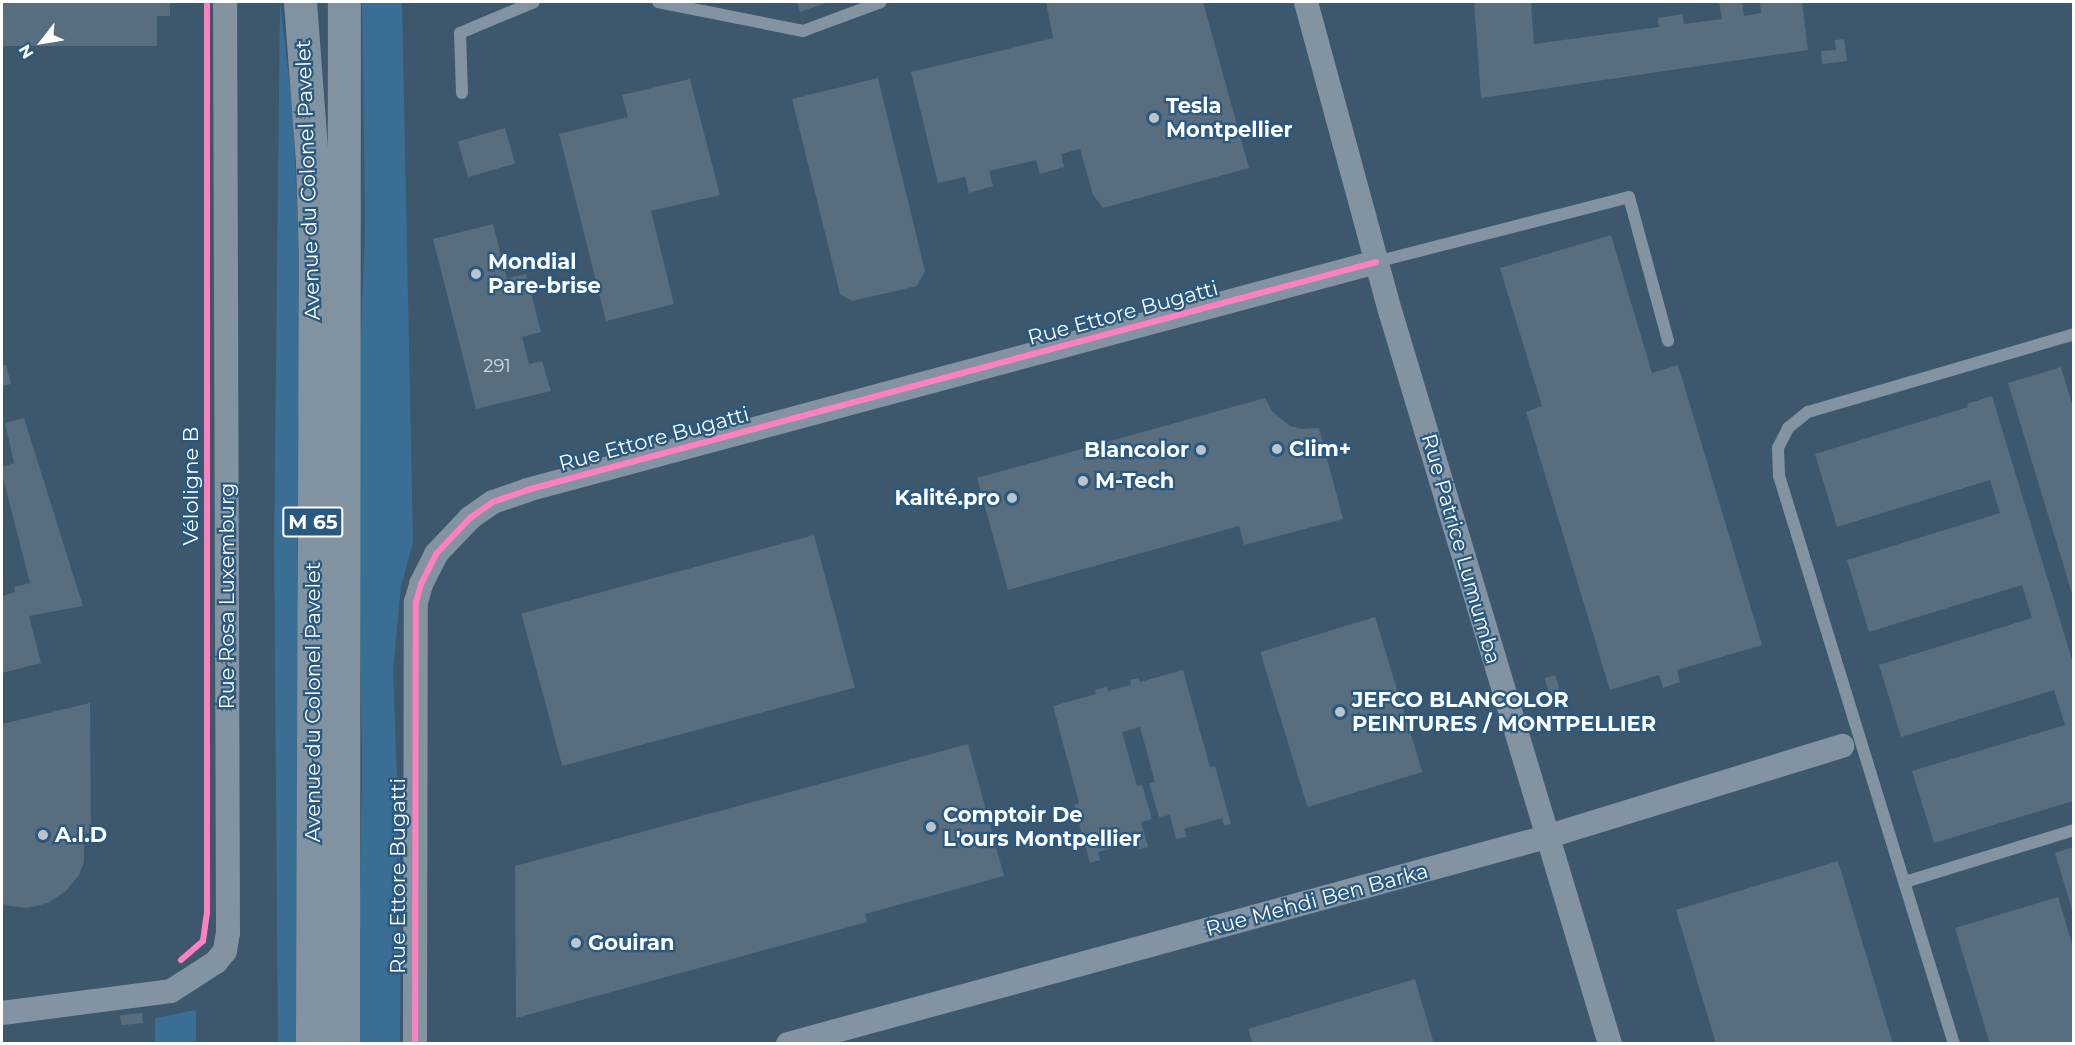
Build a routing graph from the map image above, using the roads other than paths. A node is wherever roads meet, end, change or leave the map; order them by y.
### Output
1 (225, 2) edge
2 (300, 2) edge
3 (344, 2) edge
4 (534, 2) edge
5 (658, 2) edge
6 (881, 2) edge
7 (1306, 2) edge
8 (462, 93) dead end
9 (1376, 262) junction
10 (2073, 334) edge
11 (1668, 341) dead end
12 (1851, 744) junction
13 (2073, 830) edge
14 (1546, 837) junction
15 (1905, 882) junction
16 (2, 1013) edge
17 (312, 1044) edge
18 (343, 1044) edge
19 (416, 1044) edge
20 (788, 1044) edge
21 (1610, 1044) edge
22 (1954, 1044) edge

1 - 16 street, Rue Rosa Luxemburg
2 - 17 main road, Avenue du Colonel Pavelet / M 65
3 - 18 main road, Avenue du Colonel Pavelet / M 65
4 - 8 lane
5 - 6 lane
7 - 9 street
9 - 11 lane
9 - 14 street, Rue Patrice Lumumba
9 - 19 street, Rue Ettore Bugatti
10 - 12 lane
12 - 14 street, Rue Mehdi Ben Barka
12 - 15 lane
13 - 15 lane
14 - 20 street, Rue Mehdi Ben Barka
14 - 21 street, Rue Patrice Lumumba
15 - 22 lane

